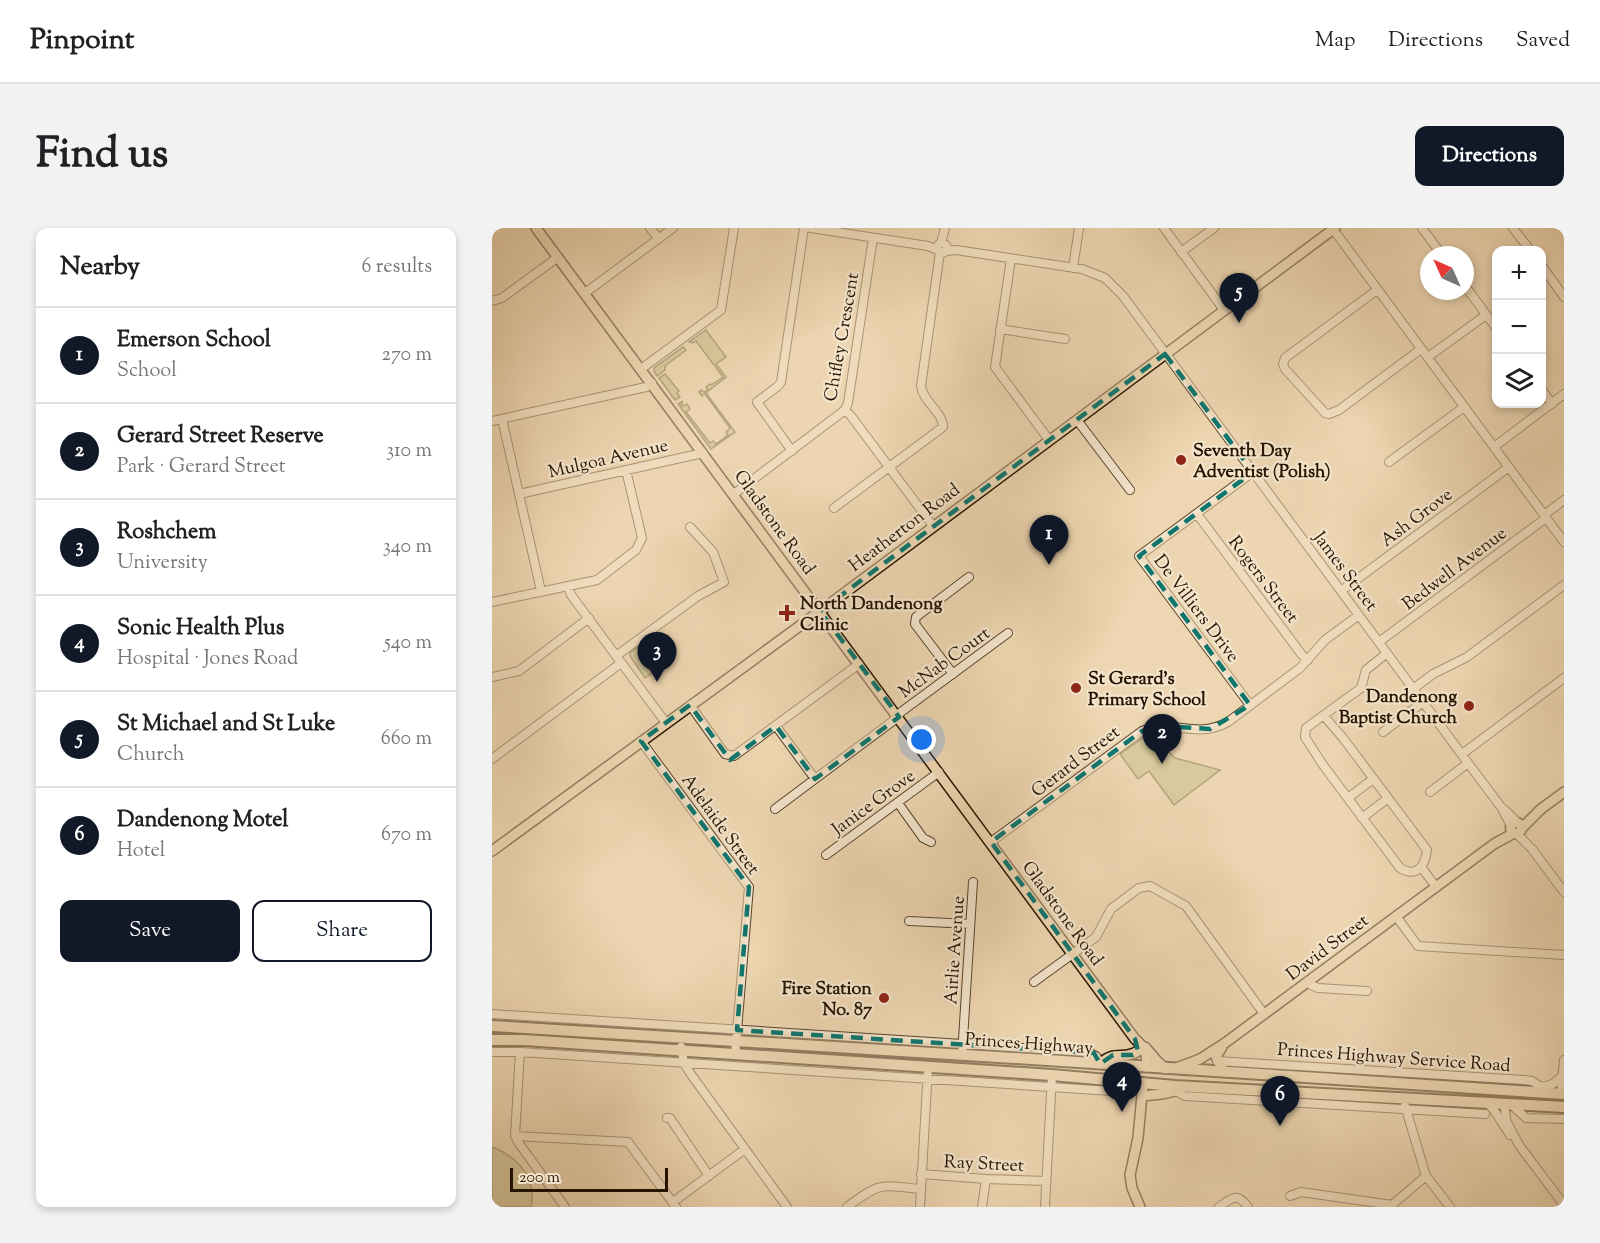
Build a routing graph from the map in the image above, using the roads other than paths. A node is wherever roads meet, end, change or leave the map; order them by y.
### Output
1 (536, 228) edge
2 (650, 228) edge
3 (673, 228) edge
4 (734, 228) edge
5 (804, 228) edge
6 (811, 228) edge
7 (945, 228) edge
8 (1079, 228) edge
9 (1164, 228) edge
10 (1214, 228) edge
11 (1422, 228) edge
12 (1513, 228) edge
13 (1334, 229) edge
14 (873, 238) junction
15 (658, 239) junction
16 (1435, 246) edge
17 (1527, 246) edge
18 (942, 249) junction
19 (1181, 252) junction
20 (558, 257) junction
21 (1011, 259) junction
22 (1073, 268) junction
23 (1546, 272) edge
24 (1377, 290) junction
25 (585, 293) junction
26 (1564, 297) edge
27 (1474, 298) edge
28 (492, 301) edge
29 (1224, 310) junction
30 (1486, 315) junction
31 (1492, 323) edge
32 (1000, 329) junction
33 (1065, 339) dead end
34 (1421, 349) junction
35 (1166, 354) junction
36 (1428, 357) junction
37 (641, 369) junction
38 (652, 383) junction
39 (1564, 394) edge
40 (1546, 396) edge
41 (1552, 404) junction
42 (1464, 406) junction
43 (845, 410) junction
44 (502, 419) junction
45 (1077, 420) junction
46 (492, 421) edge
47 (1049, 440) junction
48 (1494, 447) junction
49 (792, 451) junction
50 (703, 453) junction
51 (1389, 462) dead end
52 (890, 467) junction
53 (1509, 467) junction
54 (626, 470) junction
55 (1253, 472) junction
56 (1130, 490) dead end
57 (519, 494) junction
58 (734, 494) junction
59 (1564, 500) edge
60 (834, 508) dead end
61 (1197, 514) junction
62 (1545, 516) junction
63 (933, 526) junction
64 (690, 527) dead end
65 (1564, 542) edge
66 (969, 577) dead end
67 (1564, 585) edge
68 (568, 586) junction
69 (541, 591) junction
70 (1341, 591) junction
71 (492, 602) edge
72 (820, 611) junction
73 (1359, 615) junction
74 (589, 618) junction
75 (1008, 633) dead end
76 (1379, 642) junction
77 (1387, 653) junction
78 (616, 656) junction
79 (1308, 660) junction
80 (621, 663) junction
81 (859, 664) junction
82 (953, 674) junction
83 (492, 677) edge
84 (1564, 678) edge
85 (1413, 688) junction
86 (1423, 702) junction
87 (690, 705) junction
88 (1250, 705) junction
89 (898, 716) junction
90 (1324, 716) junction
91 (666, 723) junction
92 (776, 726) junction
93 (1383, 732) dead end
94 (641, 741) junction
95 (1462, 754) junction
96 (492, 759) edge
97 (1468, 763) junction
98 (939, 772) junction
99 (815, 779) junction
100 (1373, 779) junction
101 (1430, 792) dead end
102 (1564, 792) edge
103 (1348, 798) junction
104 (1387, 799) junction
105 (898, 803) junction
106 (775, 809) dead end
107 (1362, 818) junction
108 (1516, 827) junction
109 (931, 842) dead end
110 (991, 842) junction
111 (492, 850) edge
112 (825, 855) dead end
113 (1420, 870) junction
114 (973, 882) dead end
115 (1434, 888) junction
116 (1564, 892) edge
117 (1396, 916) junction
118 (909, 921) dead end
119 (970, 924) junction
120 (1074, 954) junction
121 (1564, 955) edge
122 (1308, 981) junction
123 (1034, 982) dead end
124 (1367, 991) dead end
125 (492, 1014) edge
126 (1264, 1014) junction
127 (492, 1026) edge
128 (737, 1035) junction
129 (681, 1037) junction
130 (492, 1040) edge
131 (963, 1043) junction
132 (1225, 1043) junction
133 (1138, 1045) junction
134 (681, 1051) junction
135 (492, 1052) edge
136 (520, 1052) junction
137 (735, 1055) junction
138 (962, 1055) junction
139 (1564, 1060) edge
140 (1217, 1061) junction
141 (684, 1063) junction
142 (1256, 1063) junction
143 (879, 1064) junction
144 (1100, 1064) junction
145 (1144, 1067) junction
146 (1170, 1069) junction
147 (1228, 1072) junction
148 (928, 1073) junction
149 (870, 1074) junction
150 (1052, 1076) junction
151 (1563, 1076) edge
152 (1137, 1083) junction
153 (1541, 1087) junction
154 (1051, 1088) junction
155 (1175, 1088) junction
156 (1484, 1089) junction
157 (1297, 1091) junction
158 (1525, 1092) junction
159 (1563, 1094) edge
160 (1142, 1096) junction
161 (1288, 1102) junction
162 (1405, 1103) junction
163 (1507, 1104) junction
164 (1484, 1107) junction
165 (1562, 1107) edge
166 (1465, 1112) junction
167 (1564, 1119) edge
168 (1511, 1134) junction
169 (515, 1136) junction
170 (745, 1149) junction
171 (697, 1159) junction
172 (921, 1174) junction
173 (709, 1176) junction
174 (1426, 1176) junction
175 (986, 1179) junction
176 (1046, 1181) junction
177 (920, 1189) junction
178 (1290, 1196) dead end
179 (675, 1205) edge
180 (1564, 1206) edge
181 (566, 1207) edge
182 (787, 1207) edge
183 (847, 1207) edge
184 (920, 1207) edge
185 (982, 1207) edge
186 (1045, 1207) edge
187 (1140, 1207) edge
188 (1219, 1207) edge
189 (1248, 1207) edge
190 (1450, 1207) edge

1 - 20 main road, Gladstone Road
2 - 15 street
3 - 15 street
4 - 37 street
5 - 49 street
6 - 14 street, James Street
7 - 18 street
8 - 22 street
9 - 19 street
10 - 19 street
11 - 16 street
12 - 17 street
13 - 24 street
13 - 29 main road, Heatherton Road
14 - 18 street, James Street
14 - 43 street, Chifley Crescent
15 - 25 street
18 - 21 street, James Street
18 - 52 street
19 - 29 street
20 - 25 main road, Gladstone Road
20 - 28 street
21 - 22 street, James Street
21 - 32 street
22 - 35 street, James Street
23 - 26 street
24 - 34 street
24 - 34 street
25 - 37 main road, Gladstone Road
27 - 30 street
29 - 35 main road, Heatherton Road
30 - 31 street
30 - 36 street
32 - 33 street
32 - 47 street
34 - 36 street
35 - 45 main road, Heatherton Road
35 - 55 street, James Street
36 - 42 street
37 - 38 main road, Gladstone Road
38 - 44 street
38 - 50 main road, Gladstone Road
39 - 41 street
40 - 41 street
41 - 48 street
42 - 48 street
42 - 51 street
43 - 49 street, Chifley Crescent
43 - 52 street
44 - 46 street
44 - 57 street
45 - 47 main road, Heatherton Road
45 - 56 street
47 - 63 main road, Heatherton Road
48 - 53 street
49 - 58 street, Chifley Crescent
50 - 54 street, Mulgoa Avenue
50 - 58 main road, Gladstone Road
52 - 60 street
52 - 63 street
53 - 62 street
53 - 70 street, Ash Grove
54 - 57 street, Mulgoa Avenue
54 - 68 street
55 - 61 street, De Villiers Drive
55 - 70 street, James Street
57 - 69 street
58 - 72 main road, Gladstone Road
59 - 62 street, Bedwell Avenue
61 - 79 street, Rogers Street
61 - 88 street, De Villiers Drive
62 - 65 street
62 - 76 street, Bedwell Avenue
63 - 72 main road, Heatherton Road
64 - 78 street
66 - 82 street
67 - 85 street
68 - 69 street
68 - 74 street
69 - 71 street
70 - 73 street, James Street
72 - 81 main road, Gladstone Road
72 - 87 main road, Heatherton Road
73 - 76 street, James Street
73 - 79 street, Gerard Street
74 - 78 street
74 - 83 street
75 - 82 street, McNab Court
76 - 77 street, James Street
77 - 85 street, James Street
77 - 90 street
78 - 80 street
79 - 88 street, Gerard Street
80 - 91 street
80 - 96 street
81 - 89 main road, Gladstone Road
81 - 92 street
82 - 89 street, McNab Court
84 - 95 street
85 - 86 street, James Street
86 - 93 street
86 - 95 street, James Street
87 - 91 main road, Heatherton Road
87 - 92 street
88 - 110 street, Gerard Street
89 - 98 main road, Gladstone Road
89 - 99 street, McNab Court
90 - 100 street
90 - 103 street
91 - 94 main road, Heatherton Road
92 - 99 street
94 - 111 main road, Heatherton Road
94 - 128 street, Adelaide Street
95 - 97 street, James Street
97 - 101 street
97 - 108 street, James Street
98 - 105 street, Janice Grove
98 - 110 main road, Gladstone Road
99 - 106 street, McNab Court
100 - 103 street
100 - 104 street
102 - 108 main road, David Street
103 - 107 street
104 - 107 street
104 - 113 street
105 - 109 street
105 - 112 street, Janice Grove
107 - 113 street
108 - 115 main road, David Street
108 - 116 street, James Street
110 - 120 main road, Gladstone Road
113 - 115 street
114 - 119 street, Airlie Avenue
115 - 117 main road, David Street
117 - 121 street
117 - 122 main road, David Street
118 - 119 street
119 - 131 street, Airlie Avenue
120 - 123 street
120 - 126 street
120 - 133 main road, Gladstone Road
122 - 124 street
122 - 126 main road, David Street
125 - 128 street, Princes Highway
126 - 132 main road, David Street
127 - 129 highway, Princes Highway
128 - 129 highway, Princes Highway
128 - 131 street
128 - 137 street, Adelaide Street
128 - 138 highway, Princes Highway
129 - 134 street
130 - 134 highway, Princes Highway
131 - 138 street, Airlie Avenue
131 - 144 street
132 - 140 main road
132 - 146 main road, David Street
133 - 144 main road
133 - 145 main road, Gladstone Road
133 - 146 main road
134 - 137 highway, Princes Highway
134 - 141 street
135 - 136 street, Princes Highway
136 - 141 street, Princes Highway
136 - 169 street
137 - 143 highway, Princes Highway
138 - 144 highway, Princes Highway
139 - 151 street
140 - 142 street, Princes Highway Service Road
140 - 147 main road
141 - 149 street, Princes Highway
141 - 170 street
142 - 147 street
142 - 153 street, Princes Highway Service Road
143 - 148 highway, Princes Highway
143 - 149 street
144 - 145 highway, Princes Highway
145 - 146 highway, Princes Highway
145 - 152 highway
146 - 147 highway, Princes Highway
147 - 156 highway, Princes Highway
148 - 149 street, Princes Highway
148 - 150 highway, Princes Highway
148 - 154 street, Princes Highway
148 - 172 street
150 - 152 highway, Princes Highway
150 - 154 street
151 - 153 street
151 - 159 street
152 - 154 street, Princes Highway
152 - 155 highway, Princes Highway
152 - 160 main road
153 - 158 street
154 - 176 street
155 - 157 highway, Princes Highway
155 - 160 main road
155 - 161 street
156 - 158 highway, Princes Highway
156 - 163 highway
157 - 161 street
157 - 162 highway, Princes Highway
158 - 159 highway, Princes Highway
159 - 165 highway
160 - 187 main road
161 - 162 street
162 - 164 highway, Princes Highway
162 - 166 street
162 - 174 street
163 - 164 highway, Princes Highway
163 - 165 highway, Princes Highway
163 - 167 street, Princes Highway
163 - 168 street
164 - 166 street
164 - 166 street
164 - 168 street
168 - 180 street
169 - 179 street
169 - 181 street
170 - 173 street
170 - 182 street
171 - 171 street
171 - 173 street
172 - 175 street, Ray Street
172 - 177 street
173 - 179 street
174 - 178 street
174 - 190 street
175 - 176 street, Ray Street
175 - 185 street
176 - 186 street
177 - 183 street
177 - 184 street
188 - 189 street

